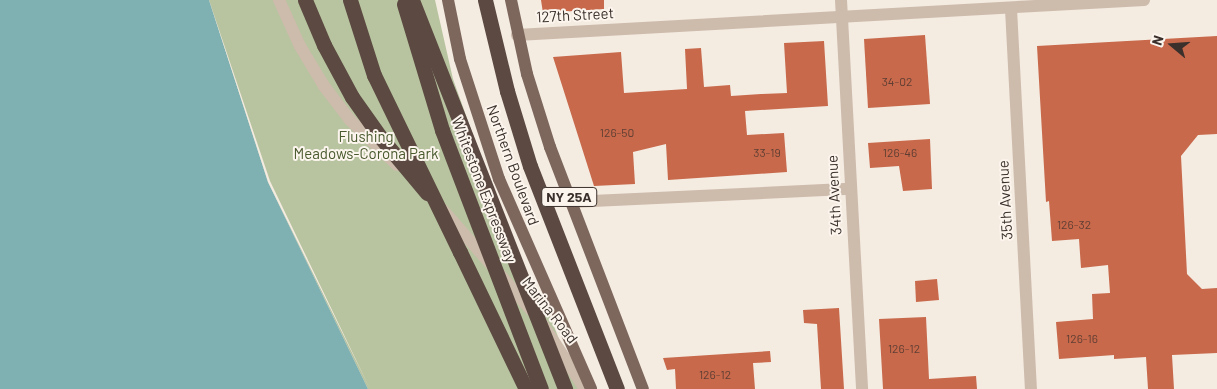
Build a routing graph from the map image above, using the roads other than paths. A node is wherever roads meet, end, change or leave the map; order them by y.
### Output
1 (279, 0) edge
2 (305, 0) edge
3 (350, 0) edge
4 (403, 0) edge
5 (412, 0) edge
6 (448, 0) edge
7 (485, 0) edge
8 (511, 0) edge
9 (840, 0) edge
10 (1144, 0) edge
11 (1011, 9) junction
12 (842, 18) junction
13 (517, 35) junction
14 (850, 189) junction
15 (426, 193) junction
16 (571, 202) junction
17 (526, 389) edge
18 (541, 389) edge
19 (565, 389) edge
20 (585, 389) edge
21 (591, 389) edge
22 (617, 389) edge
23 (643, 389) edge
24 (862, 389) edge
25 (1031, 389) edge

1 - 15 street, Marina Road
2 - 15 highway
3 - 17 highway, bridge
4 - 18 highway, Whitestone Expressway, bridge
5 - 19 highway, bridge
6 - 21 main road, Northern Boulevard
7 - 22 highway
8 - 13 main road, NY 25A
9 - 12 street, 34th Avenue
10 - 11 street, 127th Street
11 - 12 street, 127th Street
11 - 25 street, 35th Avenue
12 - 13 street, 127th Street
12 - 14 street, 34th Avenue
13 - 16 main road, NY 25A
14 - 16 street
14 - 24 street, 34th Avenue
15 - 20 street, Marina Road
16 - 23 main road, NY 25A

